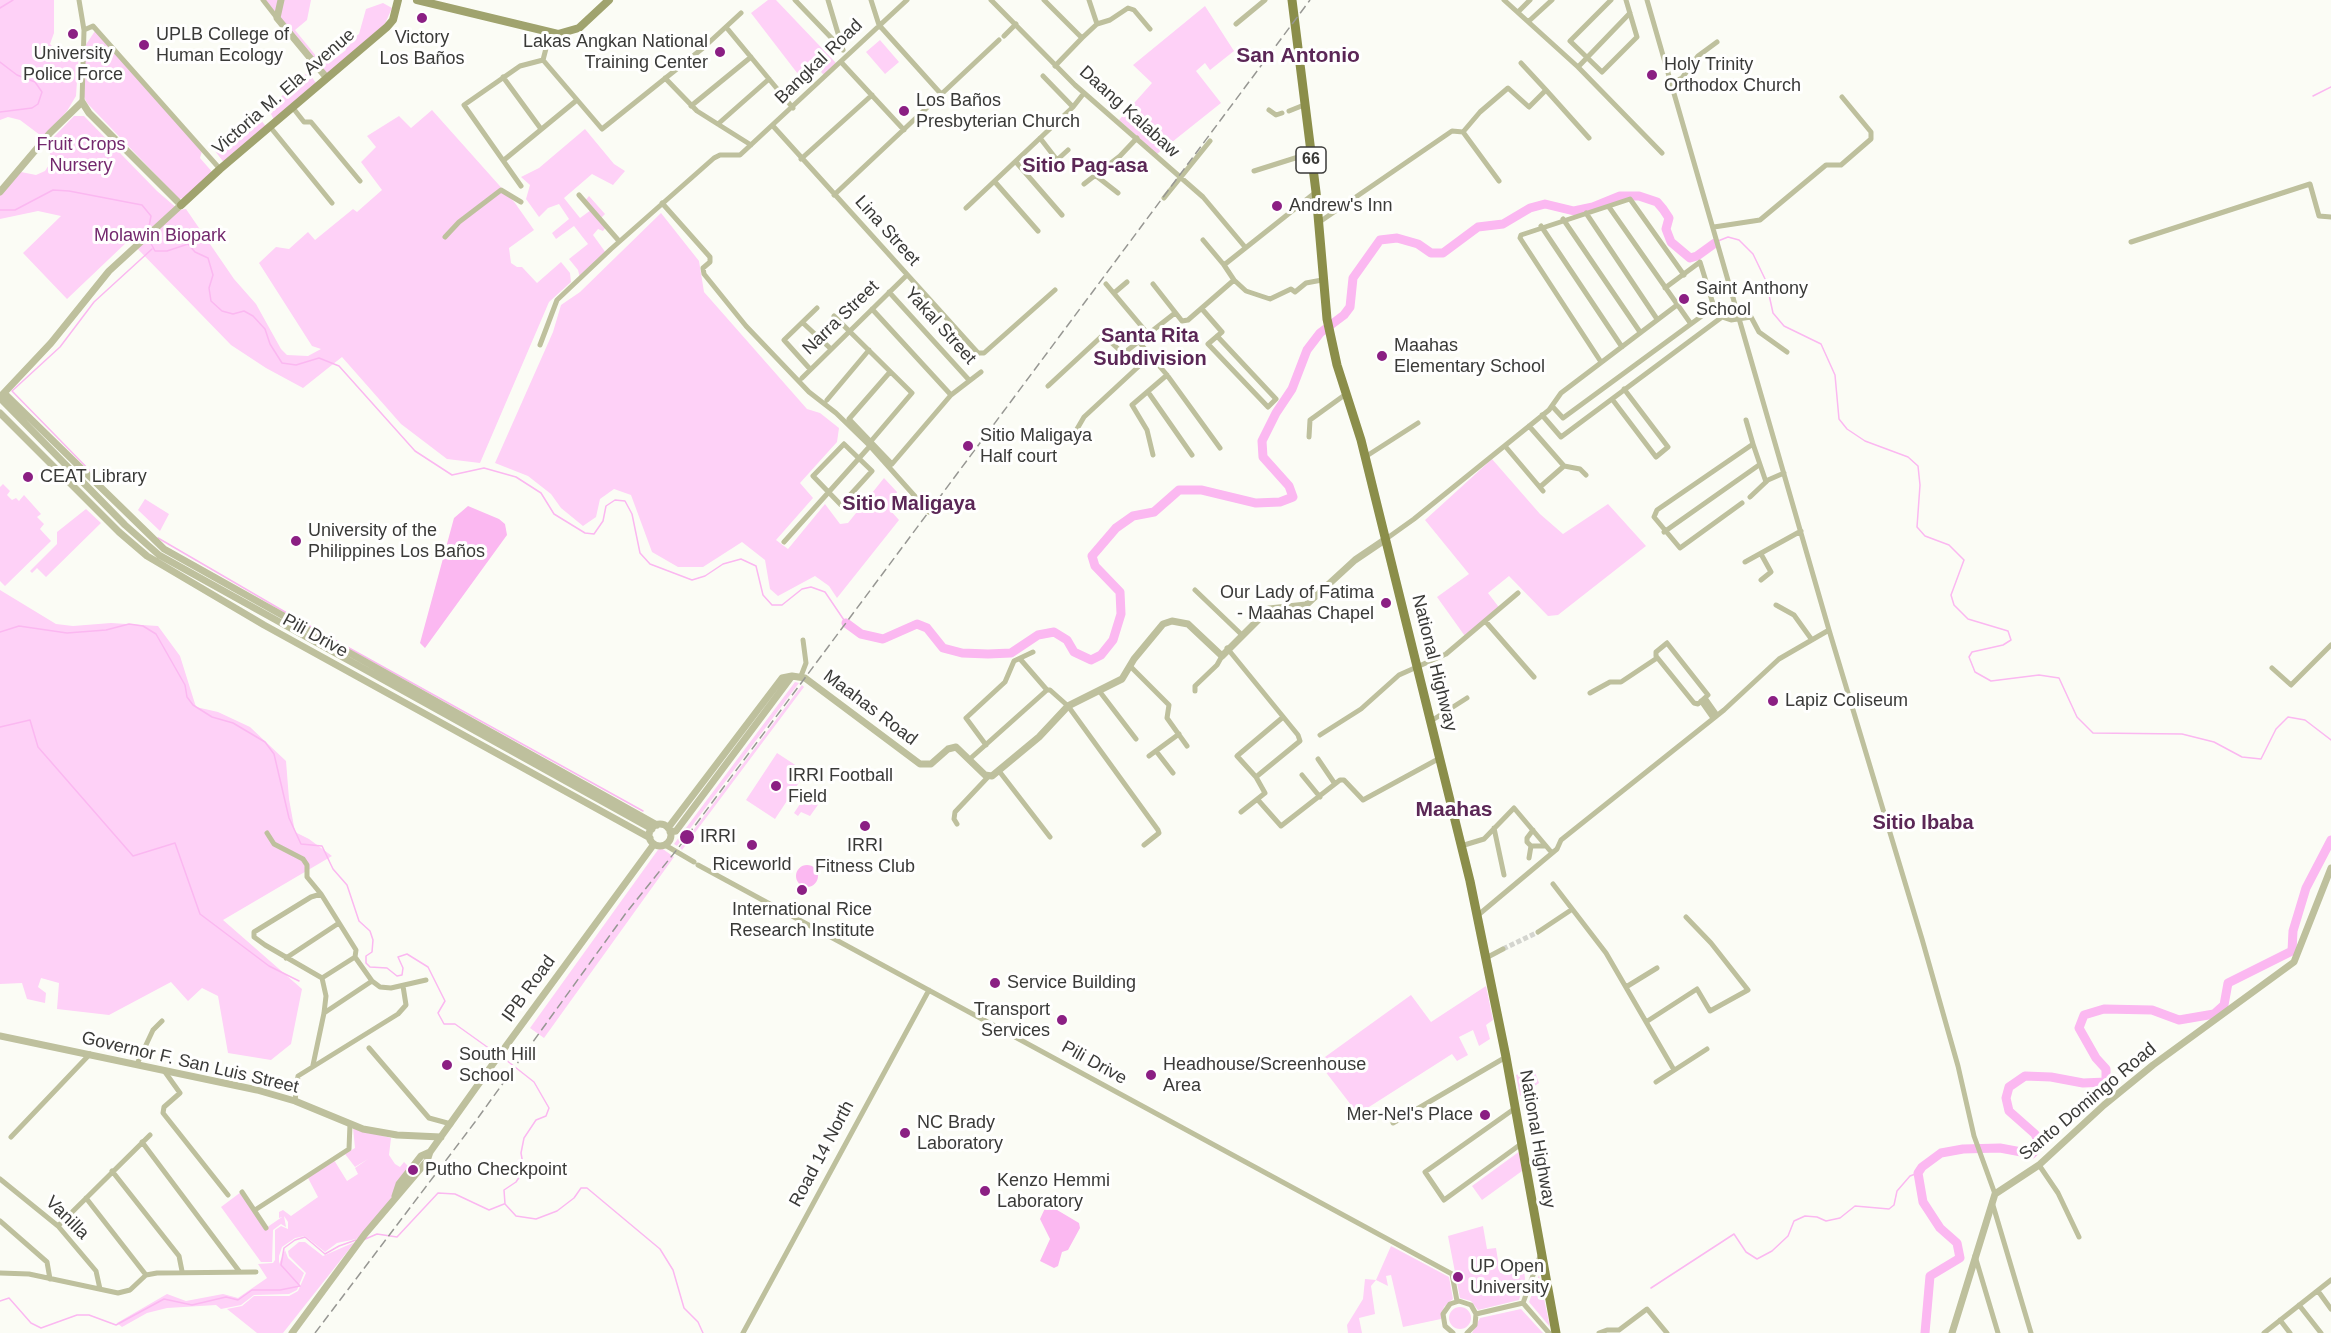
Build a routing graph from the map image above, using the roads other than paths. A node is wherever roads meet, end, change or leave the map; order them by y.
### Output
1 (79, 0) edge
2 (262, 0) edge
3 (281, 0) edge
4 (399, 0) edge
5 (609, 0) edge
6 (795, 0) edge
7 (828, 0) edge
8 (871, 0) edge
9 (907, 0) edge
10 (992, 0) edge
11 (1044, 0) edge
12 (1089, 0) edge
13 (1265, 0) edge
14 (1292, 0) edge
15 (1504, 0) edge
16 (1530, 0) edge
17 (1552, 0) edge
18 (1611, 0) edge
19 (1626, 0) edge
20 (1647, 0) edge
21 (422, 1) edge
22 (1518, 12) junction
23 (741, 13) dead end
24 (1630, 13) junction
25 (278, 18) junction
26 (1529, 21) junction
27 (1016, 24) junction
28 (1097, 24) junction
29 (1236, 24) dead end
30 (879, 25) junction
31 (726, 27) junction
32 (1150, 29) dead end
33 (84, 30) junction
34 (550, 33) junction
35 (1082, 38) junction
36 (1717, 42) dead end
37 (845, 53) junction
38 (751, 57) junction
39 (1587, 58) junction
40 (543, 60) junction
41 (841, 62) junction
42 (1521, 63) dead end
43 (1055, 66) junction
44 (1578, 67) junction
45 (1043, 76) dead end
46 (326, 77) junction
47 (503, 77) junction
48 (665, 78) junction
49 (770, 79) junction
50 (1672, 82) junction
51 (1546, 90) junction
52 (1084, 93) junction
53 (942, 94) junction
54 (872, 95) junction
55 (1842, 97) dead end
56 (577, 100) junction
57 (82, 102) junction
58 (1304, 105) junction
59 (691, 106) junction
60 (1072, 107) junction
61 (292, 108) junction
62 (793, 108) junction
63 (1269, 110) dead end
64 (718, 124) junction
65 (773, 126) junction
66 (271, 128) junction
67 (541, 129) junction
68 (904, 130) junction
69 (1462, 132) junction
70 (1040, 138) junction
71 (1137, 138) junction
72 (1589, 138) dead end
73 (1210, 141) dead end
74 (751, 146) junction
75 (1068, 150) dead end
76 (1311, 153) junction
77 (1662, 153) dead end
78 (801, 159) junction
79 (504, 160) junction
80 (1016, 162) junction
81 (220, 169) junction
82 (1254, 171) dead end
83 (1095, 175) junction
84 (1180, 178) junction
85 (360, 181) dead end
86 (1499, 181) dead end
87 (995, 182) junction
88 (1084, 183) dead end
89 (521, 186) dead end
90 (0, 192) edge
91 (1316, 192) junction
92 (1118, 193) dead end
93 (579, 195) dead end
94 (834, 195) junction
95 (1164, 198) dead end
96 (521, 202) dead end
97 (332, 203) dead end
98 (662, 203) junction
99 (182, 205) junction
100 (1609, 207) junction
101 (966, 208) dead end
102 (1586, 213) junction
103 (1062, 215) dead end
104 (2331, 217) edge
105 (1563, 219) junction
106 (1318, 223) junction
107 (1541, 226) junction
108 (1714, 228) junction
109 (1038, 231) dead end
110 (445, 237) dead end
111 (1203, 240) dead end
112 (620, 241) junction
113 (2131, 242) dead end
114 (1245, 247) junction
115 (1224, 265) junction
116 (1684, 275) junction
117 (905, 277) junction
118 (1234, 280) junction
119 (1322, 280) junction
120 (1127, 282) dead end
121 (1106, 284) dead end
122 (1153, 284) dead end
123 (1665, 288) junction
124 (1055, 290) dead end
125 (890, 292) junction
126 (1114, 293) junction
127 (1677, 305) junction
128 (817, 308) dead end
129 (872, 309) junction
130 (1202, 309) junction
131 (1175, 312) junction
132 (834, 316) dead end
133 (1657, 319) junction
134 (1741, 320) junction
135 (803, 322) junction
136 (1691, 324) junction
137 (849, 331) junction
138 (1640, 332) junction
139 (1148, 334) junction
140 (1217, 336) junction
141 (1138, 342) junction
142 (540, 345) dead end
143 (1622, 347) junction
144 (831, 349) junction
145 (869, 350) junction
146 (1787, 352) dead end
147 (1124, 353) junction
148 (1601, 362) junction
149 (810, 369) junction
150 (890, 372) junction
151 (981, 372) dead end
152 (1167, 375) junction
153 (802, 378) dead end
154 (969, 380) junction
155 (1047, 386) dead end
156 (1624, 389) junction
157 (1148, 392) junction
158 (1346, 394) junction
159 (951, 395) junction
160 (1, 396) edge
161 (1612, 399) junction
162 (826, 400) dead end
163 (1552, 406) junction
164 (0, 413) edge
165 (1542, 415) junction
166 (1746, 420) dead end
167 (1418, 423) dead end
168 (1529, 426) junction
169 (1077, 429) dead end
170 (1309, 437) dead end
171 (871, 443) junction
172 (1753, 444) junction
173 (1505, 446) junction
174 (1220, 448) dead end
175 (1153, 455) dead end
176 (1192, 455) dead end
177 (1365, 457) junction
178 (858, 458) junction
179 (1759, 465) junction
180 (1564, 466) junction
181 (1784, 473) junction
182 (1586, 475) dead end
183 (1766, 482) junction
184 (827, 494) junction
185 (1750, 497) dead end
186 (1742, 503) dead end
187 (928, 512) dead end
188 (1801, 531) junction
189 (1664, 532) junction
190 (1386, 539) junction
191 (784, 542) dead end
192 (1761, 554) junction
193 (1745, 562) dead end
194 (1761, 580) dead end
195 (1195, 590) dead end
196 (1518, 593) dead end
197 (1776, 605) dead end
198 (1486, 622) junction
199 (1829, 630) junction
200 (1242, 635) junction
201 (803, 640) dead end
202 (1812, 640) junction
203 (2331, 645) edge
204 (1227, 648) junction
205 (1033, 652) dead end
206 (1222, 656) junction
207 (1657, 658) junction
208 (1021, 660) junction
209 (1130, 666) junction
210 (1417, 668) junction
211 (2272, 668) dead end
212 (801, 676) junction
213 (1534, 677) dead end
214 (1047, 690) junction
215 (1195, 691) dead end
216 (1100, 692) junction
217 (1590, 693) dead end
218 (1467, 698) dead end
219 (1703, 700) junction
220 (1068, 706) junction
221 (1715, 717) junction
222 (1282, 718) junction
223 (1431, 721) junction
224 (1179, 734) junction
225 (1320, 735) dead end
226 (1136, 740) dead end
227 (986, 745) junction
228 (1187, 746) dead end
229 (1156, 751) junction
230 (972, 756) dead end
231 (1149, 756) dead end
232 (1440, 758) junction
233 (1318, 759) dead end
234 (999, 771) junction
235 (1173, 773) dead end
236 (1302, 775) dead end
237 (988, 777) junction
238 (1256, 777) junction
239 (1335, 784) junction
240 (1320, 797) junction
241 (1258, 801) junction
242 (1240, 812) dead end
243 (957, 824) dead end
244 (654, 827) junction
245 (1494, 828) junction
246 (669, 830) junction
247 (1533, 830) junction
248 (267, 833) dead end
249 (1050, 837) dead end
250 (652, 841) junction
251 (665, 845) junction
252 (1144, 845) dead end
253 (1461, 846) junction
254 (1532, 846) junction
255 (1546, 846) junction
256 (1552, 853) junction
257 (1529, 858) dead end
258 (2331, 868) edge
259 (1504, 875) dead end
260 (1553, 884) dead end
261 (321, 894) junction
262 (1571, 910) junction
263 (1477, 915) junction
264 (1686, 917) dead end
265 (339, 923) junction
266 (1538, 932) tunnel mouth
267 (1503, 949) tunnel mouth
268 (355, 957) junction
269 (286, 958) junction
270 (1486, 958) junction
271 (1657, 968) dead end
272 (322, 978) junction
273 (426, 980) dead end
274 (372, 981) junction
275 (402, 986) junction
276 (1626, 987) junction
277 (929, 990) junction
278 (324, 1013) junction
279 (162, 1021) dead end
280 (1646, 1022) junction
281 (1, 1038) edge
282 (369, 1048) dead end
283 (1707, 1049) dead end
284 (90, 1054) junction
285 (1506, 1057) junction
286 (138, 1064) junction
287 (313, 1065) junction
288 (1674, 1070) junction
289 (165, 1072) junction
290 (1656, 1082) dead end
291 (295, 1101) junction
292 (1514, 1109) junction
293 (1393, 1123) dead end
294 (350, 1124) junction
295 (451, 1124) junction
296 (150, 1135) dead end
297 (11, 1137) dead end
298 (441, 1137) junction
299 (142, 1142) junction
300 (1521, 1144) junction
301 (2039, 1165) junction
302 (112, 1171) junction
303 (0, 1179) edge
304 (242, 1192) dead end
305 (228, 1195) dead end
306 (1993, 1197) junction
307 (86, 1198) junction
308 (255, 1210) junction
309 (0, 1221) edge
310 (58, 1226) junction
311 (266, 1228) dead end
312 (2079, 1237) dead end
313 (1975, 1254) junction
314 (1540, 1256) junction
315 (182, 1271) junction
316 (239, 1271) junction
317 (256, 1272) dead end
318 (0, 1273) edge
319 (146, 1275) junction
320 (50, 1280) junction
321 (2331, 1280) edge
322 (100, 1289) junction
323 (2318, 1291) junction
324 (1457, 1301) junction
325 (1523, 1304) junction
326 (2299, 1305) junction
327 (2331, 1309) edge
328 (1476, 1314) junction
329 (2280, 1320) junction
330 (292, 1333) edge
331 (742, 1333) edge
332 (1453, 1333) edge
333 (1467, 1333) edge
334 (1549, 1333) edge
335 (1556, 1333) edge
336 (1599, 1333) edge
337 (1667, 1333) edge
338 (1952, 1333) edge
339 (1998, 1333) edge
340 (2031, 1333) edge
341 (2264, 1333) edge
342 (2290, 1333) edge
343 (2321, 1333) edge

1 - 33 street
2 - 25 street
3 - 25 street
4 - 46 main road, Victoria M. Ela Avenue
5 - 34 main road
6 - 37 street
7 - 37 street
8 - 30 street
9 - 30 street, Bangkal Road
10 - 27 street, Daang Kalabaw
11 - 35 street
12 - 28 street
13 - 29 street
14 - 58 main road, National Highway / 66
15 - 22 street
16 - 22 street
17 - 26 street
18 - 39 street
19 - 24 street
20 - 50 street
21 - 34 main road
22 - 26 street
23 - 31 street
24 - 39 street
24 - 39 street
25 - 46 street
26 - 44 street
27 - 43 street, Daang Kalabaw
27 - 53 street
28 - 32 street
28 - 35 street
30 - 37 street, Bangkal Road
30 - 53 street
31 - 38 street
31 - 48 street
33 - 57 street
33 - 81 street
34 - 40 street
35 - 43 street
36 - 50 street
37 - 41 street, Bangkal Road
38 - 49 street
38 - 59 street
39 - 44 street
40 - 47 street
40 - 56 street
41 - 54 street
41 - 62 street, Bangkal Road
42 - 51 street
43 - 52 street, Daang Kalabaw
44 - 77 street
45 - 60 street
46 - 61 main road, Victoria M. Ela Avenue
47 - 67 street
47 - 79 street
48 - 56 street
48 - 59 street
49 - 62 street
49 - 64 street
50 - 108 street
51 - 69 street
51 - 72 street
52 - 60 street
52 - 71 street, Daang Kalabaw
53 - 68 street
54 - 68 street
54 - 78 street
55 - 108 street
56 - 67 street
57 - 90 street
57 - 99 street
58 - 63 street
58 - 76 main road, National Highway / 66
59 - 64 street
60 - 70 street
61 - 66 main road, Victoria M. Ela Avenue
61 - 85 street
62 - 65 street, Bangkal Road
64 - 74 street
65 - 74 street, Bangkal Road
65 - 78 street, Lina Street
66 - 81 main road, Victoria M. Ela Avenue
66 - 97 street
67 - 79 street
68 - 94 street
69 - 86 street
69 - 106 street
70 - 75 street
70 - 80 street
71 - 83 street
71 - 84 street, Daang Kalabaw
73 - 84 street
74 - 98 street
76 - 82 street
76 - 91 main road, National Highway / 66
78 - 94 street, Lina Street
79 - 89 street
80 - 87 street
80 - 103 street
81 - 99 main road, Victoria M. Ela Avenue
83 - 88 street
83 - 92 street
84 - 95 street
84 - 114 street, Daang Kalabaw
87 - 101 street
87 - 109 street
91 - 106 main road, National Highway / 66
91 - 114 street
93 - 112 street
94 - 117 street, Lina Street
96 - 110 street
98 - 112 street
98 - 171 street
99 - 160 street
100 - 102 street
100 - 116 street
100 - 123 street
102 - 105 street
102 - 133 street
104 - 113 street
105 - 107 street
105 - 138 street
106 - 119 main road, National Highway / 66
107 - 143 street
107 - 148 street
108 - 134 street
111 - 115 street
112 - 142 street
114 - 115 street
115 - 118 street
116 - 123 street
116 - 136 street
117 - 124 street, Lina Street
117 - 125 street, Narra Street
118 - 119 street
118 - 130 street
119 - 158 main road, National Highway / 66
120 - 126 street
121 - 126 street
122 - 131 street
123 - 127 street
125 - 129 street, Narra Street
125 - 154 street, Yakal Street
126 - 139 street
127 - 133 street
127 - 136 street
128 - 135 street
129 - 137 street, Narra Street
129 - 159 street
130 - 131 street
130 - 140 street
131 - 139 street
132 - 137 street
133 - 138 street
134 - 146 street
134 - 156 street
134 - 181 street
135 - 144 street
135 - 149 street
136 - 163 street
137 - 144 street, Narra Street
137 - 145 street
138 - 143 street
139 - 141 street
140 - 140 street
141 - 147 street
141 - 152 street
143 - 148 street
144 - 149 street, Narra Street
145 - 150 street
145 - 162 street
147 - 155 street
147 - 169 street
148 - 163 street
149 - 153 street, Narra Street
150 - 171 street
150 - 171 street
151 - 154 street
152 - 157 street
152 - 174 street
154 - 159 street
156 - 161 street
156 - 161 street
157 - 175 street
157 - 176 street
158 - 170 street
158 - 177 main road, National Highway / 66
159 - 171 street
160 - 244 street
161 - 165 street
163 - 165 street
164 - 250 street, Pili Drive
165 - 168 street
166 - 172 street
167 - 177 street
168 - 173 street
168 - 180 street
171 - 178 street
171 - 187 street
172 - 179 street
172 - 189 street
173 - 180 street
173 - 190 street
177 - 190 main road, National Highway / 66
178 - 184 street
178 - 184 street
178 - 184 street
179 - 183 street
179 - 189 street
180 - 182 street
181 - 183 street
181 - 188 street
183 - 185 street
184 - 191 street
186 - 189 street
188 - 192 street
188 - 199 street
190 - 200 street
190 - 210 main road, National Highway / 66
192 - 193 street
192 - 194 street
195 - 200 street
196 - 198 street
197 - 202 street
198 - 210 street
198 - 213 street
199 - 202 street
199 - 306 street
200 - 204 street
201 - 212 street
202 - 221 street
203 - 211 street
204 - 206 street
204 - 222 street
205 - 208 street
206 - 209 street
206 - 215 street
207 - 217 street
207 - 219 street
207 - 219 street
208 - 214 street
208 - 227 street
209 - 216 street
209 - 224 street
210 - 223 main road, National Highway / 66
210 - 225 street
212 - 237 street, Maahas Road
212 - 246 street, Maahas Road
214 - 220 street
214 - 227 street
216 - 220 street
216 - 226 street
218 - 223 street
219 - 221 street
220 - 234 street
220 - 252 street
221 - 256 street
222 - 238 street
222 - 238 street
223 - 232 main road, National Highway / 66
224 - 228 street
224 - 229 street
227 - 230 street
229 - 231 street
229 - 235 street
232 - 239 street
232 - 253 main road, National Highway / 66
233 - 239 street
234 - 237 street
234 - 249 street
236 - 240 street
237 - 243 street
238 - 241 street
239 - 240 street
240 - 241 street
241 - 242 street
244 - 246 street
244 - 250 street
245 - 247 street
245 - 253 street
245 - 259 street
246 - 251 street
247 - 254 street
247 - 255 street
248 - 261 street
250 - 251 street
250 - 295 street, IPB Road
251 - 277 street, Pili Drive
253 - 263 main road, National Highway / 66
254 - 255 street
254 - 257 street
255 - 256 street
256 - 263 street
258 - 301 street, Santo Domingo Road
260 - 262 street
261 - 265 street
261 - 269 street
262 - 266 street
262 - 276 street
263 - 270 main road, National Highway / 66
264 - 280 street
265 - 268 street
265 - 269 street
267 - 270 street
268 - 272 street
268 - 274 street
269 - 272 street
270 - 285 main road, National Highway / 66
271 - 276 street
272 - 278 street
273 - 275 street
274 - 275 street
274 - 278 street
275 - 287 street
276 - 280 street
277 - 324 street, Pili Drive
277 - 331 street, Road 14 North
278 - 287 street
279 - 286 street
280 - 288 street
281 - 284 street, Governor F. San Luis Street
282 - 295 street
283 - 288 street
284 - 286 street, Governor F. San Luis Street
284 - 297 street
285 - 292 main road, National Highway / 66
285 - 293 street
286 - 289 street, Governor F. San Luis Street
287 - 291 street
288 - 290 street
289 - 291 street, Governor F. San Luis Street
289 - 305 street
291 - 294 street, Governor F. San Luis Street
292 - 300 main road, National Highway / 66
292 - 300 street
294 - 298 street, Governor F. San Luis Street
294 - 308 street
295 - 298 street, IPB Road
296 - 299 street
298 - 330 street, IPB Road
299 - 302 street
299 - 316 street
300 - 314 main road, National Highway / 66
301 - 306 street, Santo Domingo Road
301 - 312 street
302 - 307 street
302 - 315 street
303 - 310 street, Vanilla
304 - 308 street
306 - 313 street
306 - 340 street
307 - 310 street
307 - 319 street
308 - 311 street
309 - 320 street
310 - 322 street, Vanilla
313 - 338 street
313 - 339 street
314 - 325 street
314 - 335 main road, National Highway / 66
315 - 316 street
315 - 319 street
316 - 317 street
318 - 320 street
319 - 322 street
320 - 322 street
321 - 323 street
323 - 326 street
323 - 327 street
324 - 328 street
324 - 332 street
325 - 328 street
325 - 334 street
326 - 329 street
326 - 343 street
328 - 333 street
329 - 341 street
329 - 342 street
336 - 337 street

